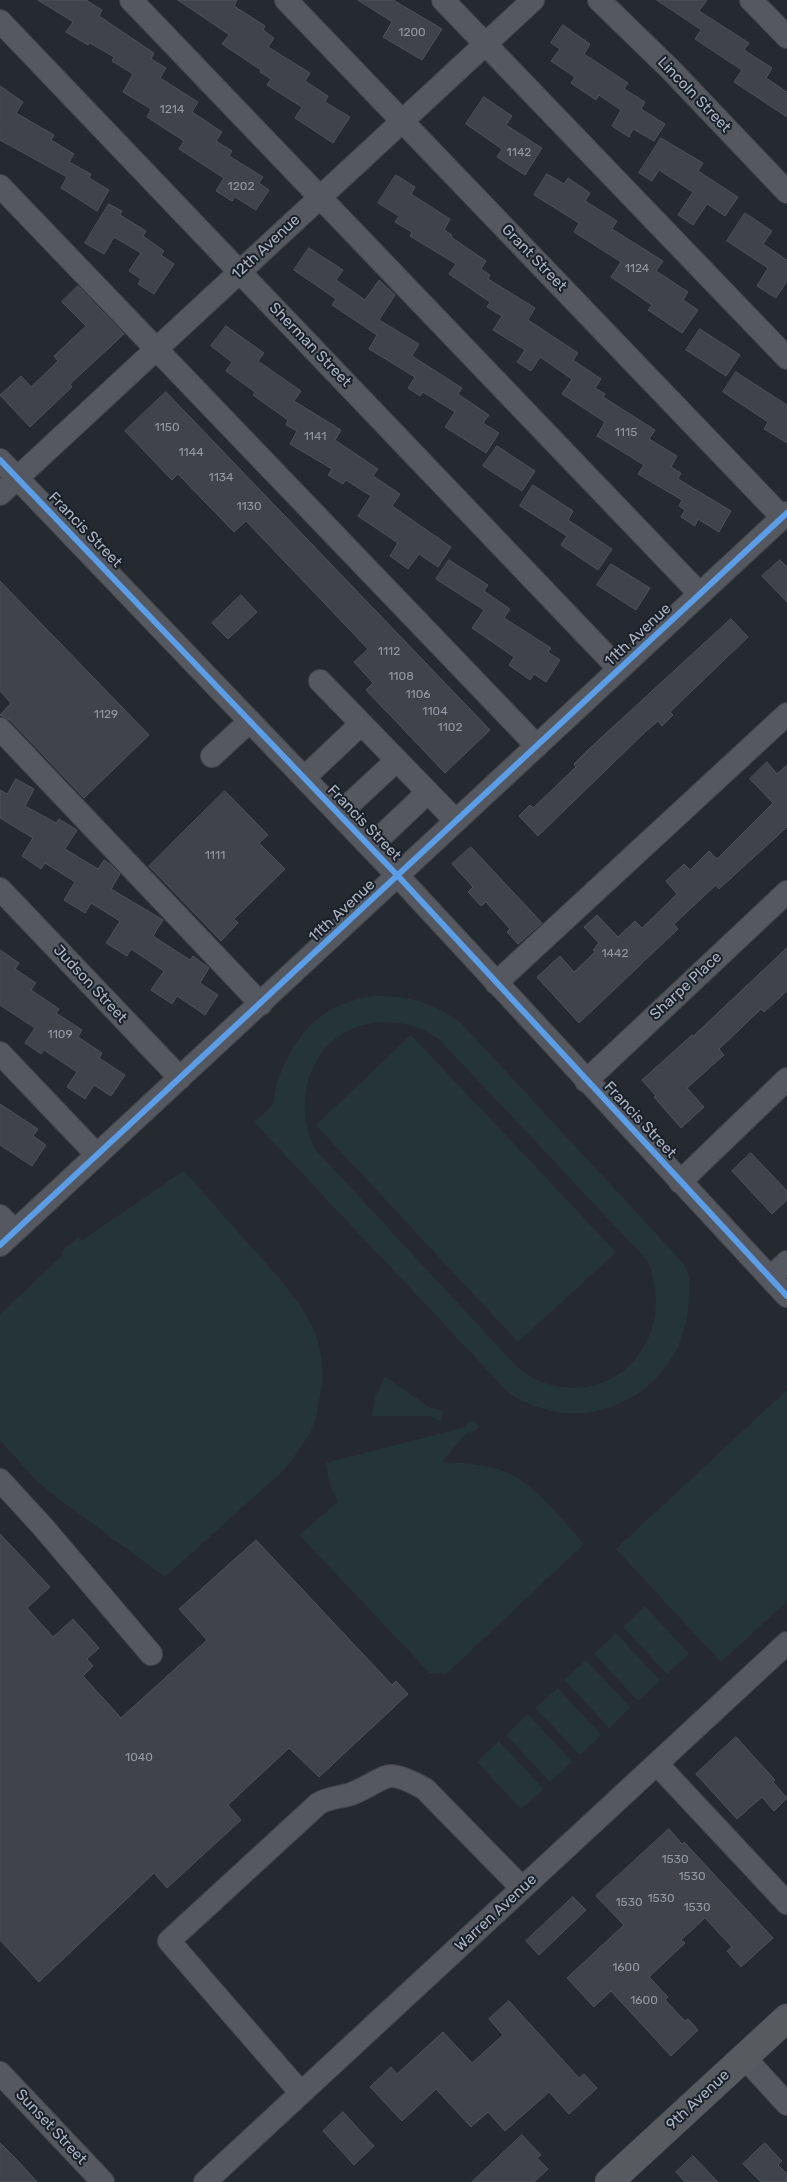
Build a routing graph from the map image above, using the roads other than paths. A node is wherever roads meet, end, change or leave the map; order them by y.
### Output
1 (131, 0) edge
2 (286, 0) edge
3 (443, 0) edge
4 (533, 0) edge
5 (599, 0) edge
6 (751, 0) edge
7 (0, 21) edge
8 (787, 38) edge
9 (486, 44) junction
10 (402, 122) junction
11 (0, 186) edge
12 (787, 192) edge
13 (320, 197) junction
14 (239, 272) junction
15 (157, 349) junction
16 (787, 358) edge
17 (0, 460) edge
18 (17, 478) junction
19 (0, 494) edge
20 (785, 515) edge
21 (700, 594) junction
22 (619, 669) junction
23 (320, 682) dead end
24 (787, 714) edge
25 (250, 721) junction
26 (361, 724) junction
27 (0, 729) edge
28 (537, 746) junction
29 (212, 756) dead end
30 (397, 760) junction
31 (304, 778) junction
32 (428, 792) junction
33 (339, 814) junction
34 (456, 822) junction
35 (370, 847) junction
36 (398, 876) junction
37 (0, 889) edge
38 (787, 892) edge
39 (496, 982) junction
40 (261, 1004) junction
41 (0, 1053) edge
42 (180, 1078) junction
43 (787, 1079) edge
44 (586, 1081) junction
45 (97, 1155) junction
46 (680, 1182) junction
47 (5, 1230) edge
48 (787, 1262) edge
49 (770, 1278) junction
50 (787, 1296) edge
51 (0, 1480) edge
52 (784, 1651) edge
53 (151, 1654) dead end
54 (657, 1764) junction
55 (522, 1888) junction
56 (787, 1903) edge
57 (787, 2018) edge
58 (744, 2057) junction
59 (0, 2073) edge
60 (301, 2093) junction
61 (787, 2104) edge
62 (103, 2182) edge
63 (204, 2182) edge
64 (609, 2182) edge

1 - 13 street
2 - 10 street, Grant Street
3 - 9 street
4 - 9 street, 12th Avenue
5 - 12 street, Lincoln Street
6 - 8 street
7 - 14 street, Sherman Street
9 - 10 street, 12th Avenue
9 - 16 street
10 - 13 street, 12th Avenue
10 - 20 street, Grant Street
11 - 15 street
13 - 14 street, 12th Avenue
13 - 21 street
14 - 15 street, 12th Avenue
14 - 22 street, Sherman Street
15 - 18 street, 12th Avenue
15 - 28 street
17 - 18 street, Francis Street
18 - 19 street, 12th Avenue
18 - 25 street, Francis Street
20 - 21 street, 11th Avenue
21 - 22 street, 11th Avenue
22 - 28 street, 11th Avenue
23 - 26 street
24 - 39 street
25 - 29 street
25 - 31 street, Francis Street
26 - 30 street
26 - 31 street
27 - 40 street
28 - 34 street, 11th Avenue
30 - 32 street
30 - 33 street
31 - 33 street, Francis Street
32 - 34 street
32 - 35 street
33 - 35 street, Francis Street
34 - 36 street, 11th Avenue
35 - 36 street, Francis Street
36 - 39 street, Francis Street
36 - 40 street, 11th Avenue
37 - 42 street, Judson Street
38 - 44 street, Sharpe Place
39 - 44 street, Francis Street
40 - 42 street, 11th Avenue
41 - 45 street
42 - 45 street, 11th Avenue
43 - 46 street
44 - 46 street, Francis Street
45 - 47 street, 11th Avenue
46 - 49 street, Francis Street
48 - 49 street
49 - 50 street, Francis Street
51 - 53 street
52 - 54 street, Warren Avenue
54 - 55 street, Warren Avenue
54 - 56 street
55 - 60 street, Warren Avenue
55 - 60 street
57 - 58 main road, 9th Avenue
58 - 61 street
58 - 64 main road, 9th Avenue
59 - 62 street, Sunset Street
60 - 63 street, Warren Avenue

